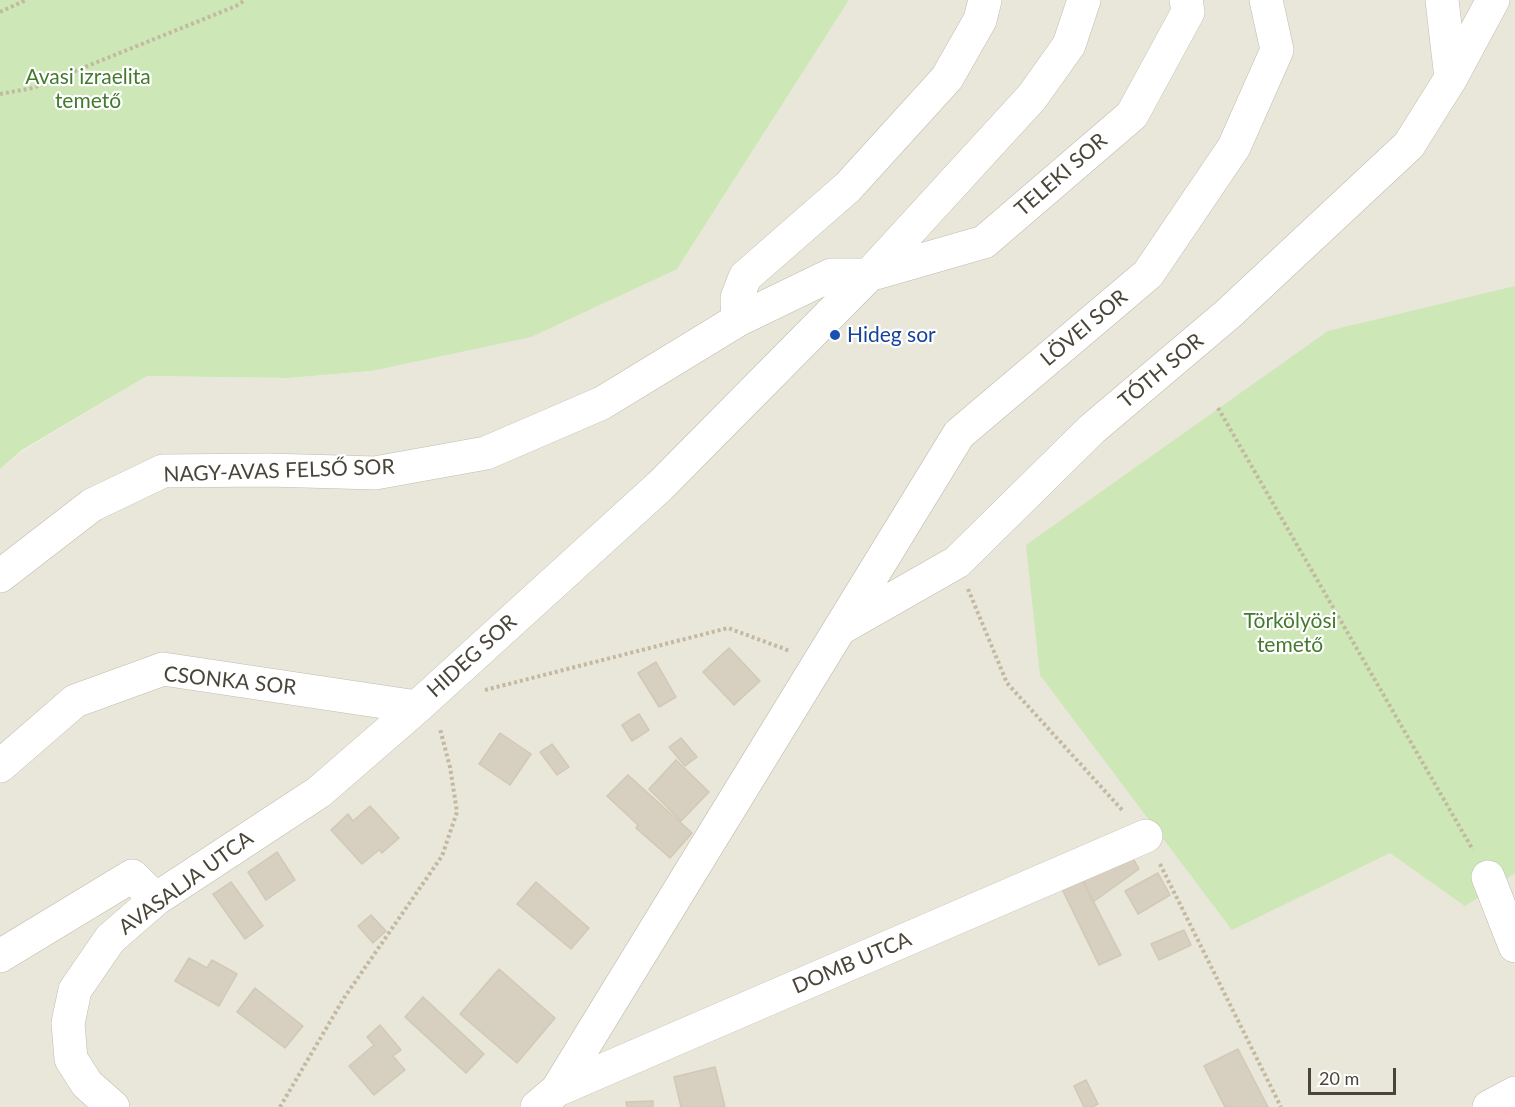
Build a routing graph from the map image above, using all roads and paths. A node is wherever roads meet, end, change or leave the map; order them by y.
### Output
1 (26, 0) edge
2 (245, 0) edge
3 (985, 0) edge
4 (1084, 0) edge
5 (1186, 0) edge
6 (1266, 0) edge
7 (1442, 0) edge
8 (1493, 0) edge
9 (0, 12) edge
10 (1452, 78) junction
11 (0, 94) edge
12 (869, 275) junction
13 (738, 320) junction
14 (1218, 408) dead end
15 (0, 576) edge
16 (839, 630) junction
17 (819, 662) junction
18 (474, 692) dead end
19 (428, 716) junction
20 (0, 766) edge
21 (1146, 836) dead end
22 (1488, 877) joint
23 (156, 899) junction
24 (1515, 946) edge
25 (0, 956) edge
26 (1515, 1093) edge
27 (547, 1098) edge
28 (113, 1107) edge
29 (280, 1107) edge
30 (1489, 1107) edge

1 - 9 path
2 - 11 path
3 - 13 street
4 - 12 street, HIDEG SOR
5 - 12 street, TELEKI SOR
6 - 16 street, LÖVEI SOR
7 - 10 street
8 - 10 street, TÓTH SOR
10 - 16 street, TÓTH SOR
12 - 13 street, NAGY-AVAS FELSŐ SOR
12 - 19 street, HIDEG SOR
13 - 15 street, NAGY-AVAS FELSŐ SOR
14 - 22 path
16 - 17 street, DOMB UTCA
17 - 18 path
17 - 27 street, DOMB UTCA
19 - 20 street, CSONKA SOR
19 - 23 street, AVASALJA UTCA
19 - 29 path
21 - 27 street, DOMB UTCA
22 - 24 street
23 - 25 street
23 - 28 street, AVASALJA UTCA
26 - 30 street

